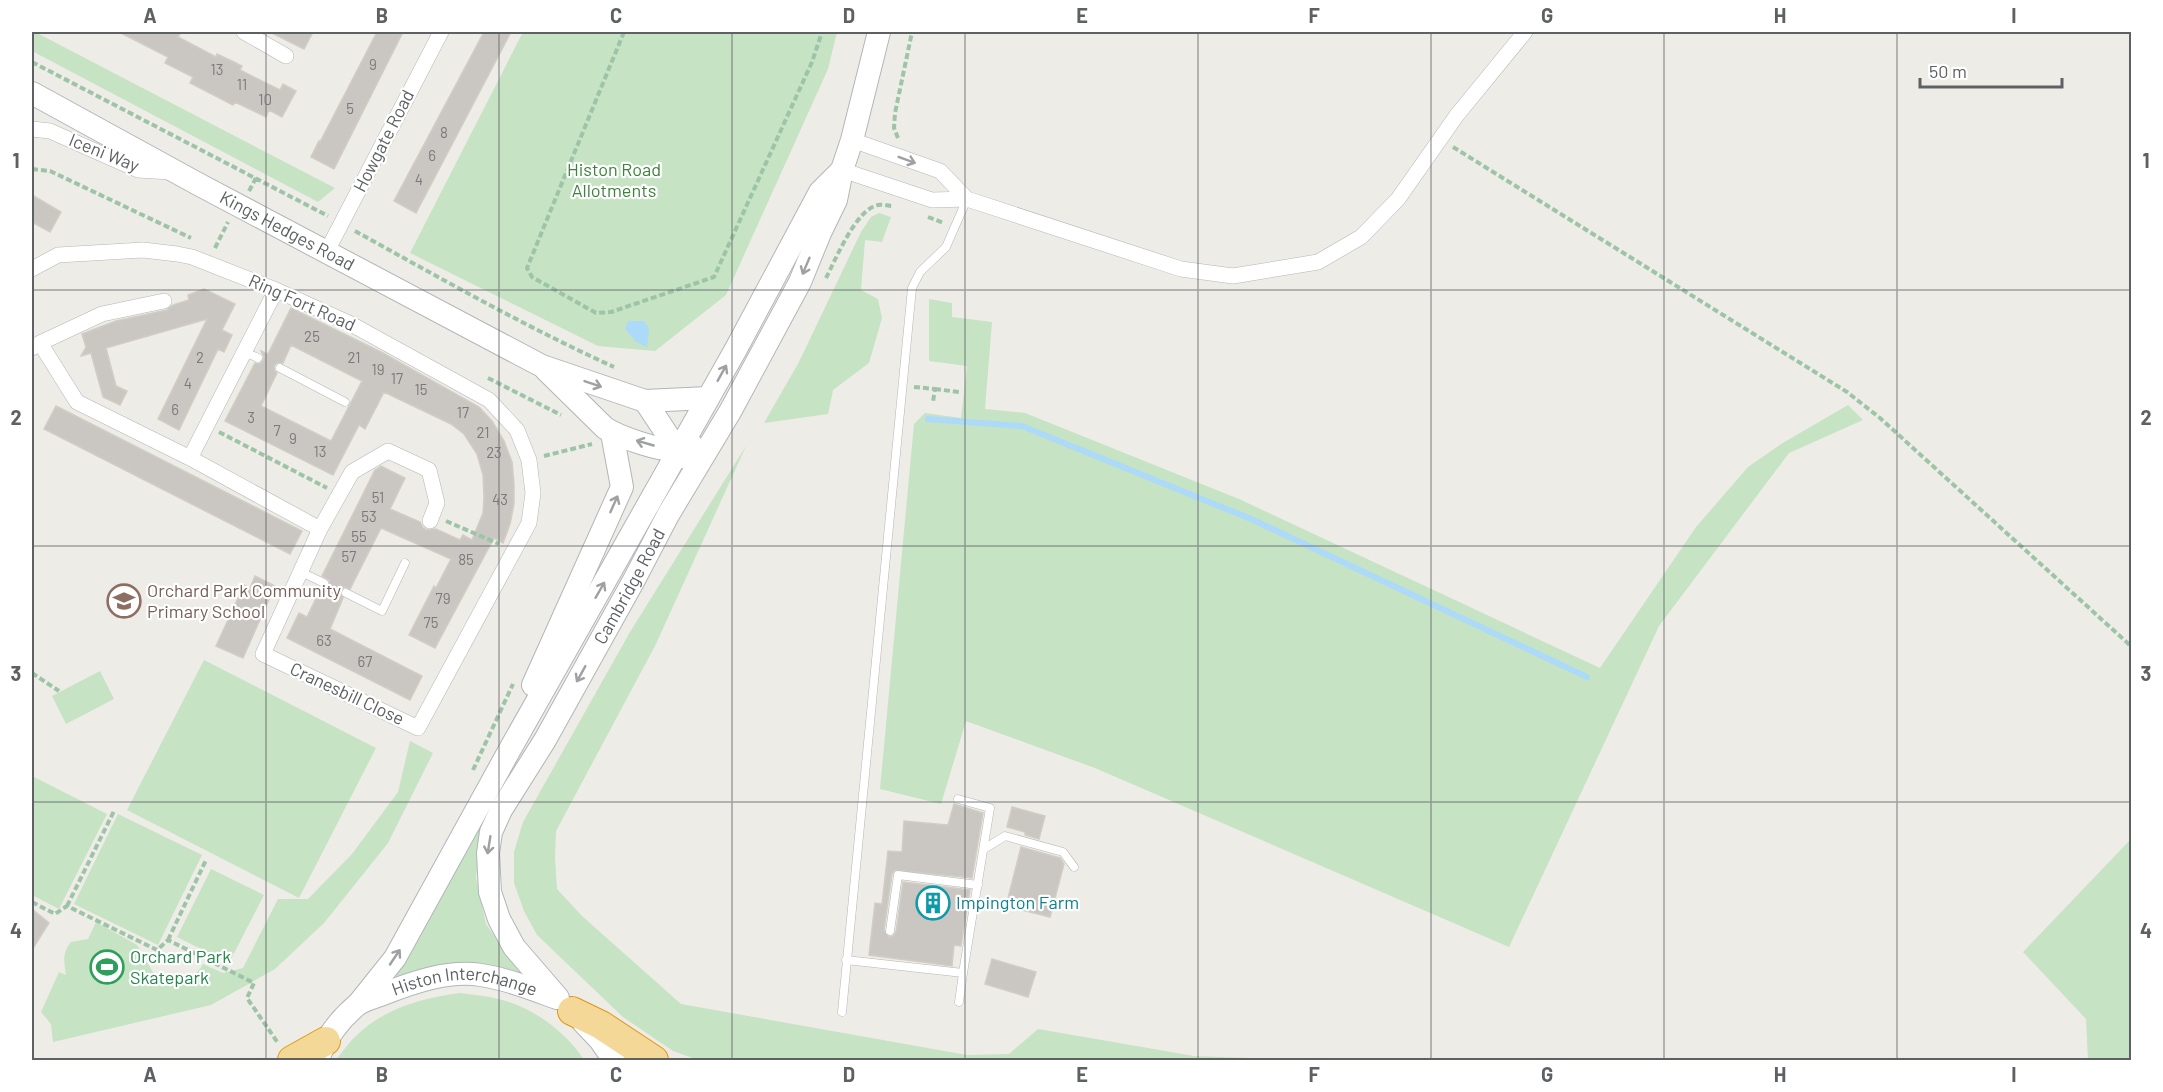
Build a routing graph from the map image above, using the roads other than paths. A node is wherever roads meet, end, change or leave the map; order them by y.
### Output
1 (244, 32) edge
2 (441, 32) edge
3 (879, 32) edge
4 (1525, 32) edge
5 (286, 56) dead end
6 (32, 93) edge
7 (32, 129) edge
8 (852, 140) junction
9 (842, 170) junction
10 (177, 172) junction
11 (967, 199) junction
12 (327, 251) junction
13 (32, 269) edge
14 (276, 290) junction
15 (164, 301) dead end
16 (36, 345) edge
17 (542, 366) junction
18 (280, 368) dead end
19 (708, 398) junction
20 (645, 401) junction
21 (345, 402) dead end
22 (730, 410) junction
23 (606, 437) junction
24 (679, 450) junction
25 (190, 458) junction
26 (529, 460) joint
27 (691, 476) junction
28 (431, 518) road end
29 (320, 529) junction
30 (405, 563) dead end
31 (301, 572) junction
32 (324, 583) dead end
33 (346, 593) dead end
34 (509, 751) junction
35 (958, 799) dead end
36 (984, 849) junction
37 (1074, 867) dead end
38 (978, 885) junction
39 (890, 931) dead end
40 (846, 960) junction
41 (963, 974) junction
42 (959, 1002) dead end
43 (359, 1003) junction
44 (565, 1005) junction
45 (842, 1012) dead end
46 (321, 1051) edge
47 (283, 1052) edge
48 (614, 1060) edge
49 (654, 1060) edge

1 - 5 street
2 - 12 street, Howgate Road
3 - 8 main road, Cambridge Road
4 - 11 street
6 - 10 main road, Kings Hedges Road
7 - 10 street, Iceni Way
8 - 9 main road, Cambridge Road
8 -> 11 street
9 - 11 street
19 -> 9 main road, Cambridge Road
9 -> 22 main road, Cambridge Road
10 - 12 main road, Kings Hedges Road
11 - 40 lane
12 - 17 main road, Kings Hedges Road
13 - 14 street, Ring Fort Road
14 - 25 street
14 - 26 street, Ring Fort Road
15 - 16 street
16 - 25 street
17 -> 20 main road, Kings Hedges Road
17 - 23 main road, Kings Hedges Road
18 - 21 lane
19 - 20 main road, Kings Hedges Road
19 - 24 main road, Cambridge Road
20 - 24 main road
22 - 24 main road
22 - 27 main road, Cambridge Road
24 -> 23 main road, Kings Hedges Road
34 -> 23 main road, Cambridge Road
24 - 27 main road
34 -> 24 main road, Cambridge Road
25 - 29 street
26 - 31 street, Cranesbill Close
27 -> 44 main road, Cambridge Road
28 - 29 street, Cranesbill Close
29 - 31 street, Cranesbill Close
30 - 33 lane
31 - 32 lane
43 -> 34 main road, Cambridge Road
35 - 36 lane
36 - 37 lane
36 - 38 lane
38 - 39 lane
38 - 41 lane
40 - 41 lane
40 - 45 lane
41 - 42 lane
43 - 44 main road, Histon Interchange
43 - 46 main road, Histon Interchange
44 - 48 main road, Histon Interchange
44 - 49 highway
46 - 47 highway

